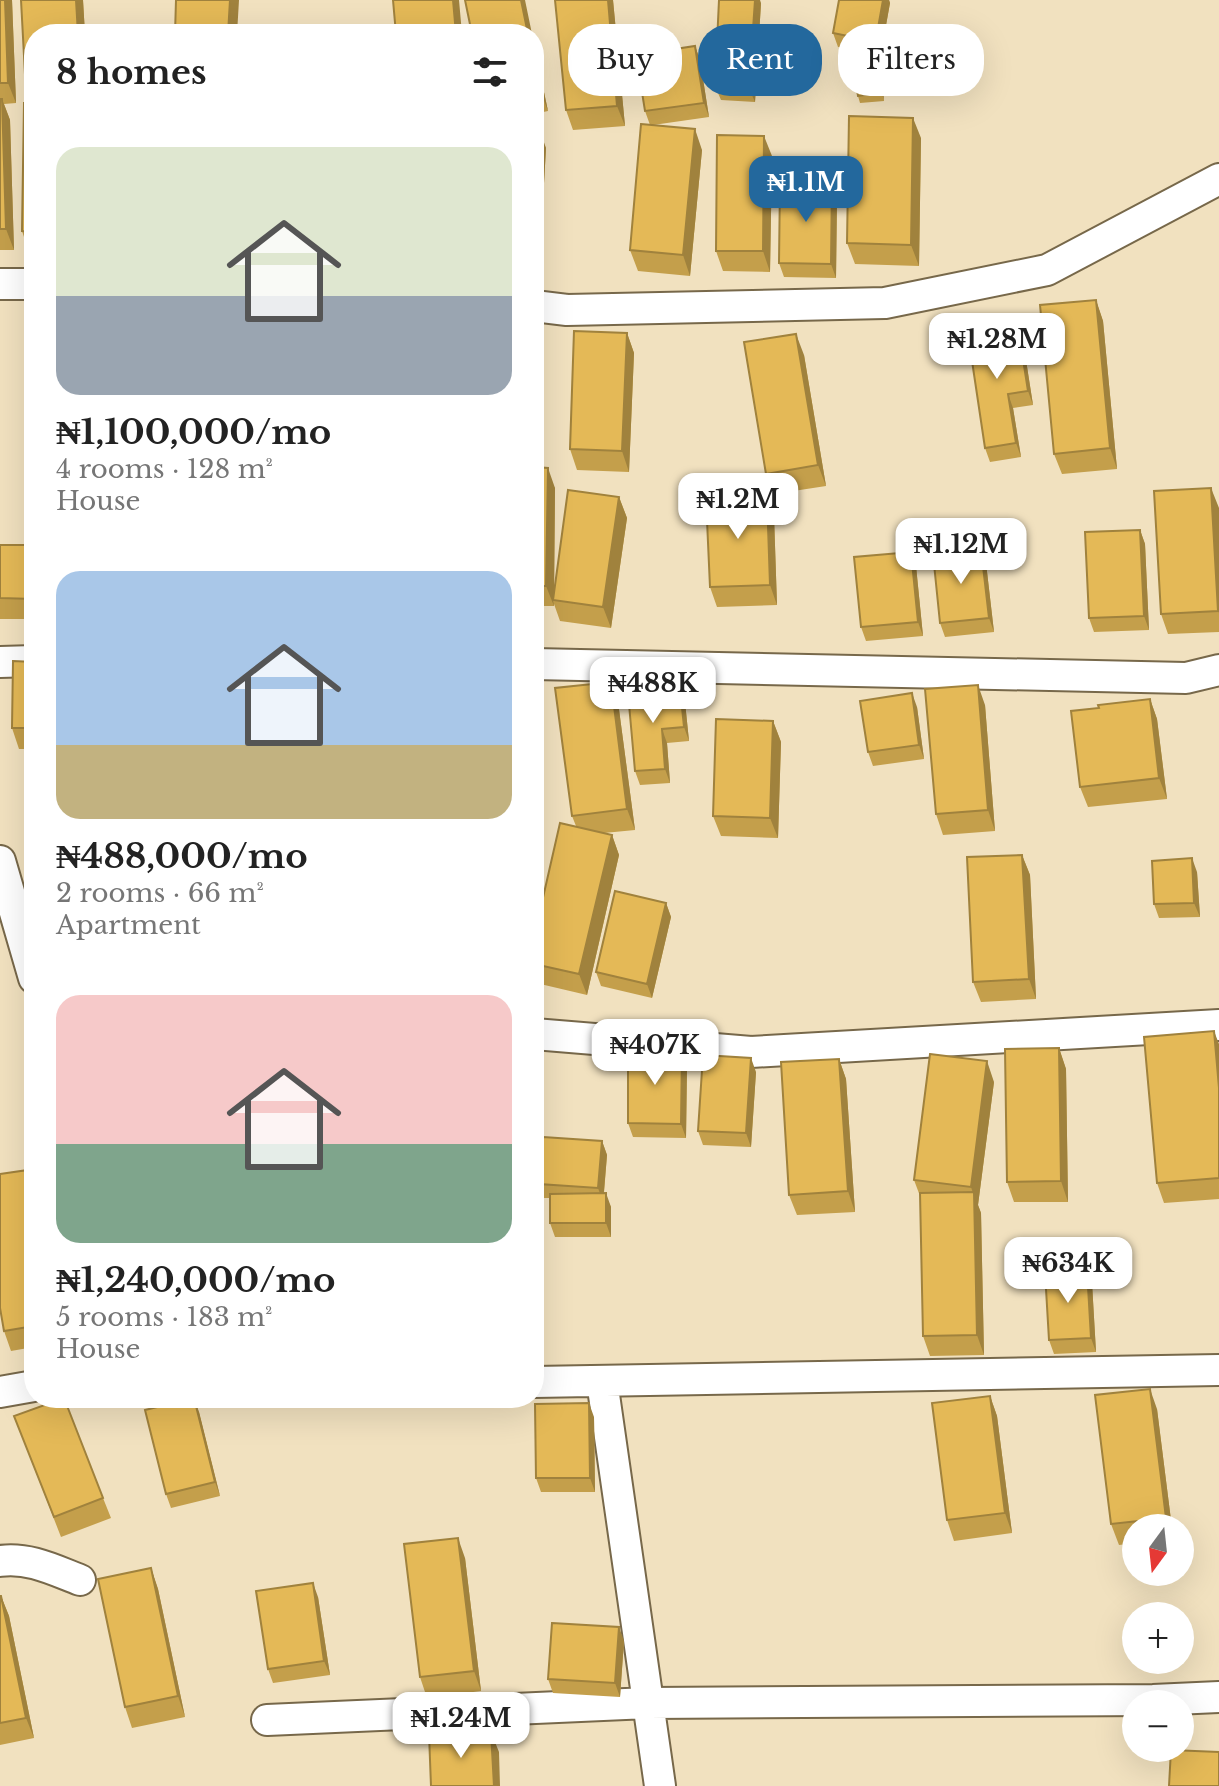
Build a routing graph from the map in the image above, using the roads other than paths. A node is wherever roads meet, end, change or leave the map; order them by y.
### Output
1 (1219, 179) edge
2 (0, 284) edge
3 (24, 284) edge
4 (544, 307) edge
5 (24, 661) edge
6 (0, 662) edge
7 (544, 664) edge
8 (1219, 670) edge
9 (0, 861) edge
10 (24, 944) edge
11 (1219, 1025) edge
12 (544, 1035) edge
13 (1219, 1370) edge
14 (602, 1381) junction
15 (544, 1382) edge
16 (24, 1388) edge
17 (0, 1392) edge
18 (0, 1561) edge
19 (80, 1580) dead end
20 (1219, 1697) edge
21 (648, 1703) junction
22 (267, 1720) dead end
23 (660, 1786) edge

1 - 4 street
2 - 3 street
5 - 6 street
7 - 8 street
9 - 10 street
11 - 12 street
13 - 14 street
14 - 15 street
14 - 21 street
16 - 17 street
18 - 19 street
20 - 21 street
21 - 22 street
21 - 23 street

